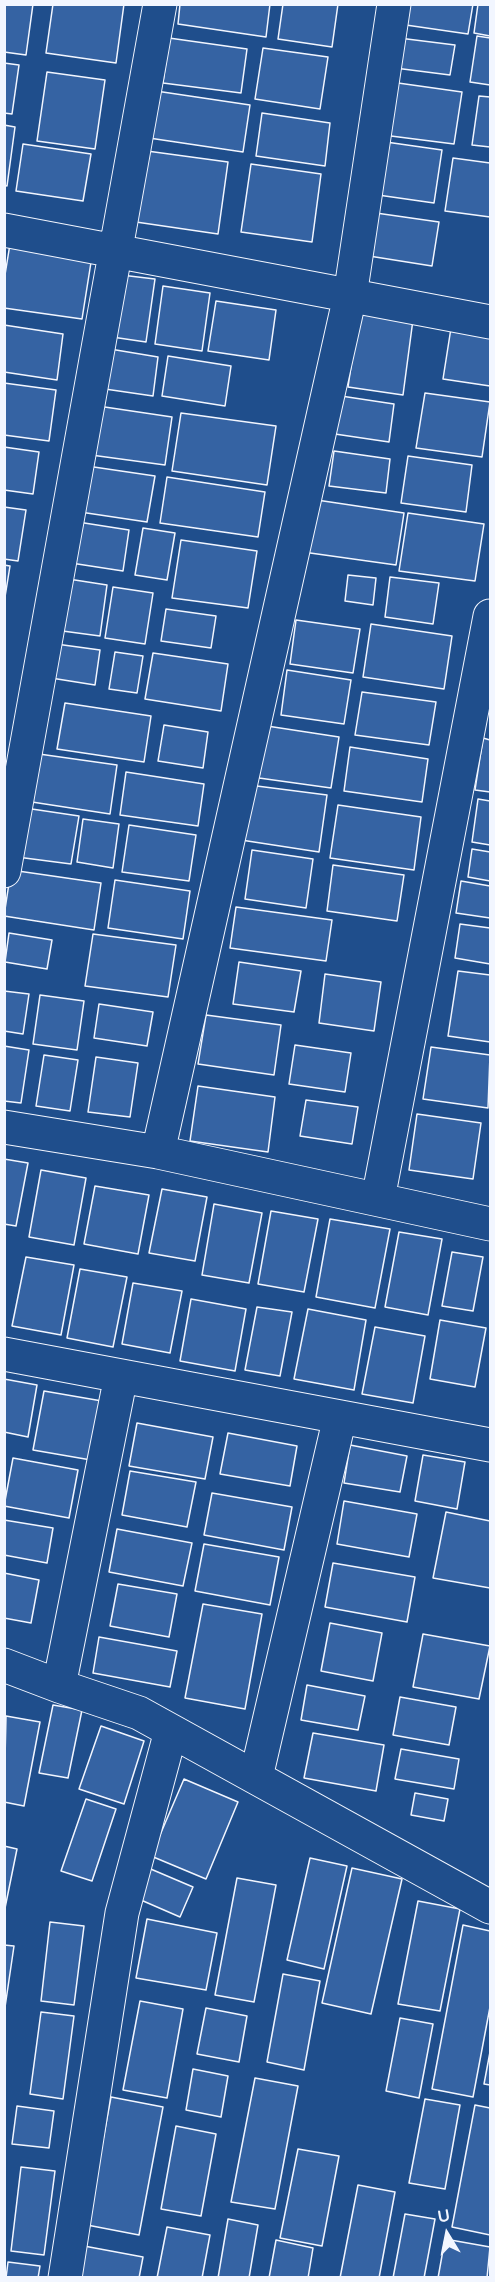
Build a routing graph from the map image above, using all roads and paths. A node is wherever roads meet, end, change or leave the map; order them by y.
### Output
1 (160, 4) edge
2 (394, 4) edge
3 (4, 230) edge
4 (117, 251) junction
5 (350, 296) junction
6 (490, 322) edge
7 (490, 615) edge
8 (4, 871) edge
9 (4, 1127) edge
10 (158, 1152) junction
11 (378, 1199) junction
12 (490, 1224) edge
13 (4, 1354) edge
14 (121, 1376) junction
15 (340, 1417) junction
16 (490, 1445) edge
17 (4, 1665) edge
18 (59, 1686) junction
19 (171, 1731) junction
20 (256, 1777) junction
21 (490, 1901) edge
22 (65, 2277) edge

1 - 4 street
2 - 5 street
3 - 4 street
4 - 5 street
4 - 8 street
5 - 6 street
5 - 10 street
7 - 11 street
9 - 10 street
10 - 11 street
11 - 12 street
13 - 14 street
14 - 15 street
14 - 18 street
15 - 16 street
15 - 20 street
17 - 18 street
18 - 19 street
19 - 20 street
19 - 22 street
20 - 21 street

